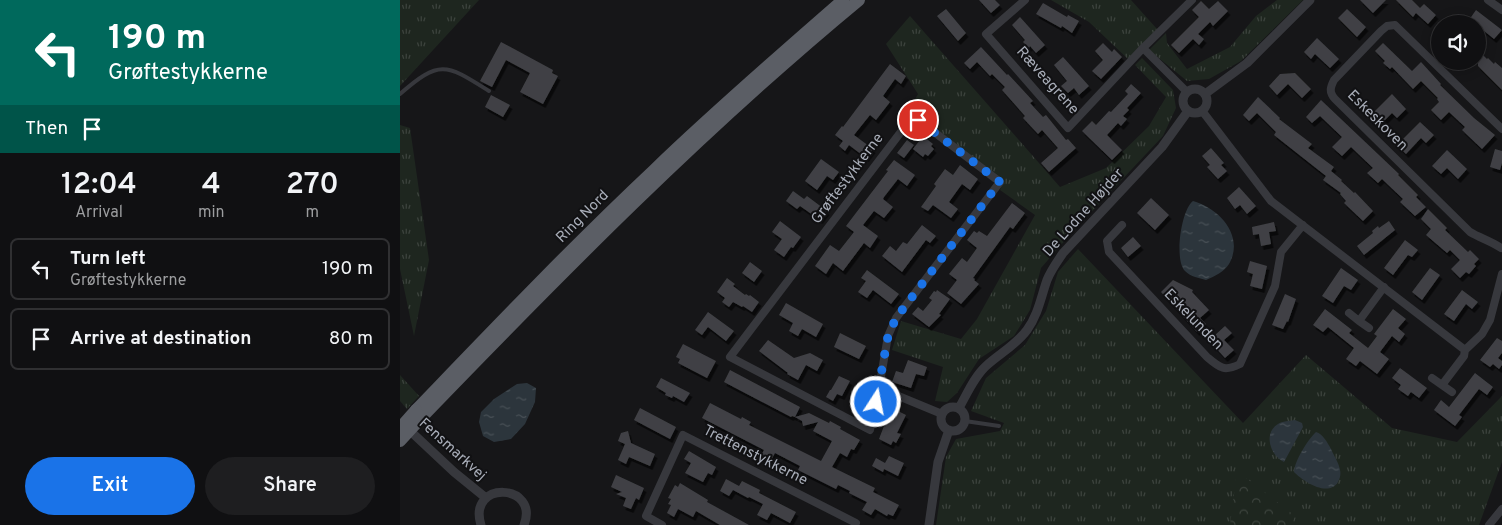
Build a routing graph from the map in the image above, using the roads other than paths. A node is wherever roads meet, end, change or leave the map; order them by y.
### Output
1 (843, 0) edge
2 (859, 0) edge
3 (1025, 0) edge
4 (1192, 0) edge
5 (1310, 0) edge
6 (1488, 0) edge
7 (1502, 10) edge
8 (1143, 48) junction
9 (489, 91) dead end
10 (1186, 92) junction
11 (400, 94) edge
12 (1205, 94) junction
13 (1188, 111) junction
14 (1202, 112) junction
15 (1502, 129) edge
16 (1122, 225) dead end
17 (1303, 225) junction
18 (1502, 248) edge
19 (1502, 274) edge
20 (1384, 286) junction
21 (1349, 314) dead end
22 (1359, 321) junction
23 (1369, 328) dead end
24 (1465, 350) junction
25 (1432, 378) dead end
26 (1442, 385) junction
27 (879, 388) junction
28 (1452, 392) dead end
29 (959, 408) junction
30 (419, 413) junction
31 (942, 414) junction
32 (965, 421) junction
33 (400, 422) edge
34 (999, 426) dead end
35 (400, 428) edge
36 (949, 430) junction
37 (400, 441) edge
38 (486, 498) junction
39 (1502, 509) edge
40 (481, 525) edge
41 (524, 525) edge
42 (662, 525) edge
43 (855, 525) edge
44 (928, 525) edge
45 (1489, 525) edge

1 - 30 highway, Ring Nord
2 - 30 highway, Ring Nord
3 - 8 street, Ræveagrene
4 - 8 street, Ræveagrene
5 - 12 street
6 - 7 street
8 - 10 street
9 - 11 lane
10 - 12 street
10 - 13 street
12 - 14 street
13 - 14 street
13 - 29 street, De Lodne Højder
14 - 17 street
15 - 18 street, Eskeskoven
16 - 17 street, Eskelunden
17 - 20 street
19 - 24 street
20 - 22 street
20 - 24 street
21 - 22 street
22 - 23 street
24 - 26 street
25 - 26 street
26 - 28 street
27 - 27 street, Grøftestykkerne
27 - 31 street
29 - 31 street
29 - 32 street
30 - 35 highway, bridge
30 - 37 highway, bridge
31 - 36 street
32 - 34 lane
32 - 36 street
33 - 38 street, Fensmarkvej
36 - 44 street
38 - 40 street
38 - 41 street
39 - 45 street
42 - 43 street, Trettenstykkerne

